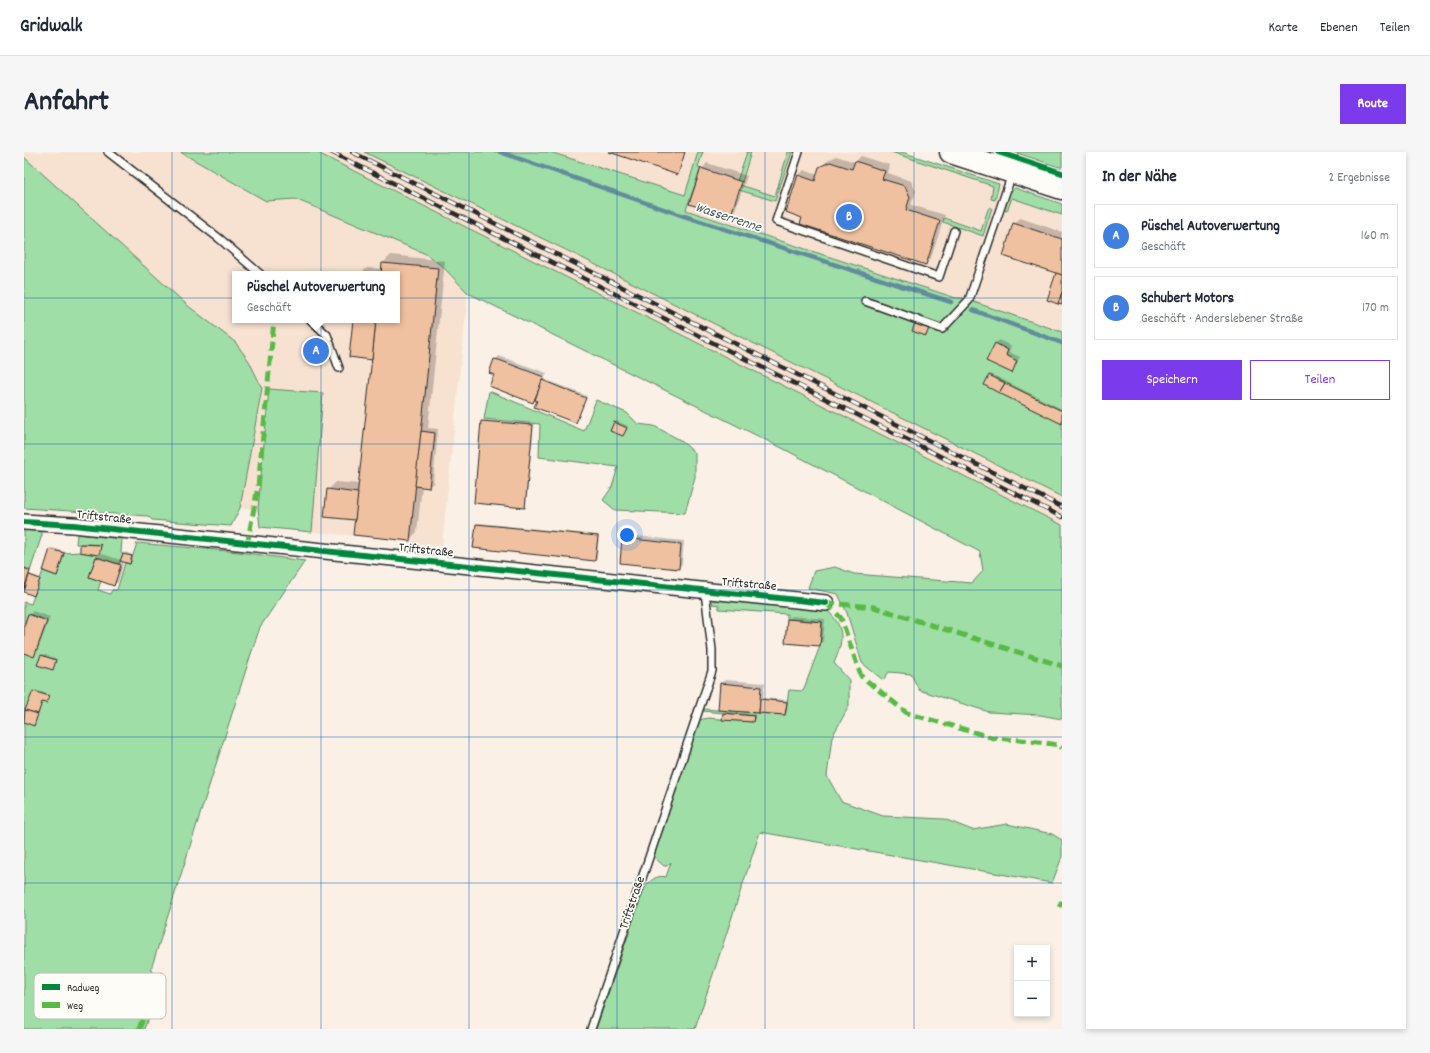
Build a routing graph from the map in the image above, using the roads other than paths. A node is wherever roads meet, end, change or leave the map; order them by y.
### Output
1 (108, 152) edge
2 (799, 152) edge
3 (954, 152) edge
4 (1013, 172) junction
5 (1062, 188) edge
6 (954, 231) dead end
7 (257, 271) edge
8 (865, 301) dead end
9 (314, 323) edge
10 (339, 368) dead end
11 (24, 522) edge
12 (705, 592) junction
13 (826, 603) dead end
14 (591, 1029) edge

1 - 7 lane
2 - 6 lane
3 - 4 main road
4 - 5 main road
4 - 8 lane
9 - 10 lane
11 - 12 street, Triftstraße
12 - 13 street, Triftstraße
12 - 14 lane, Triftstraße

